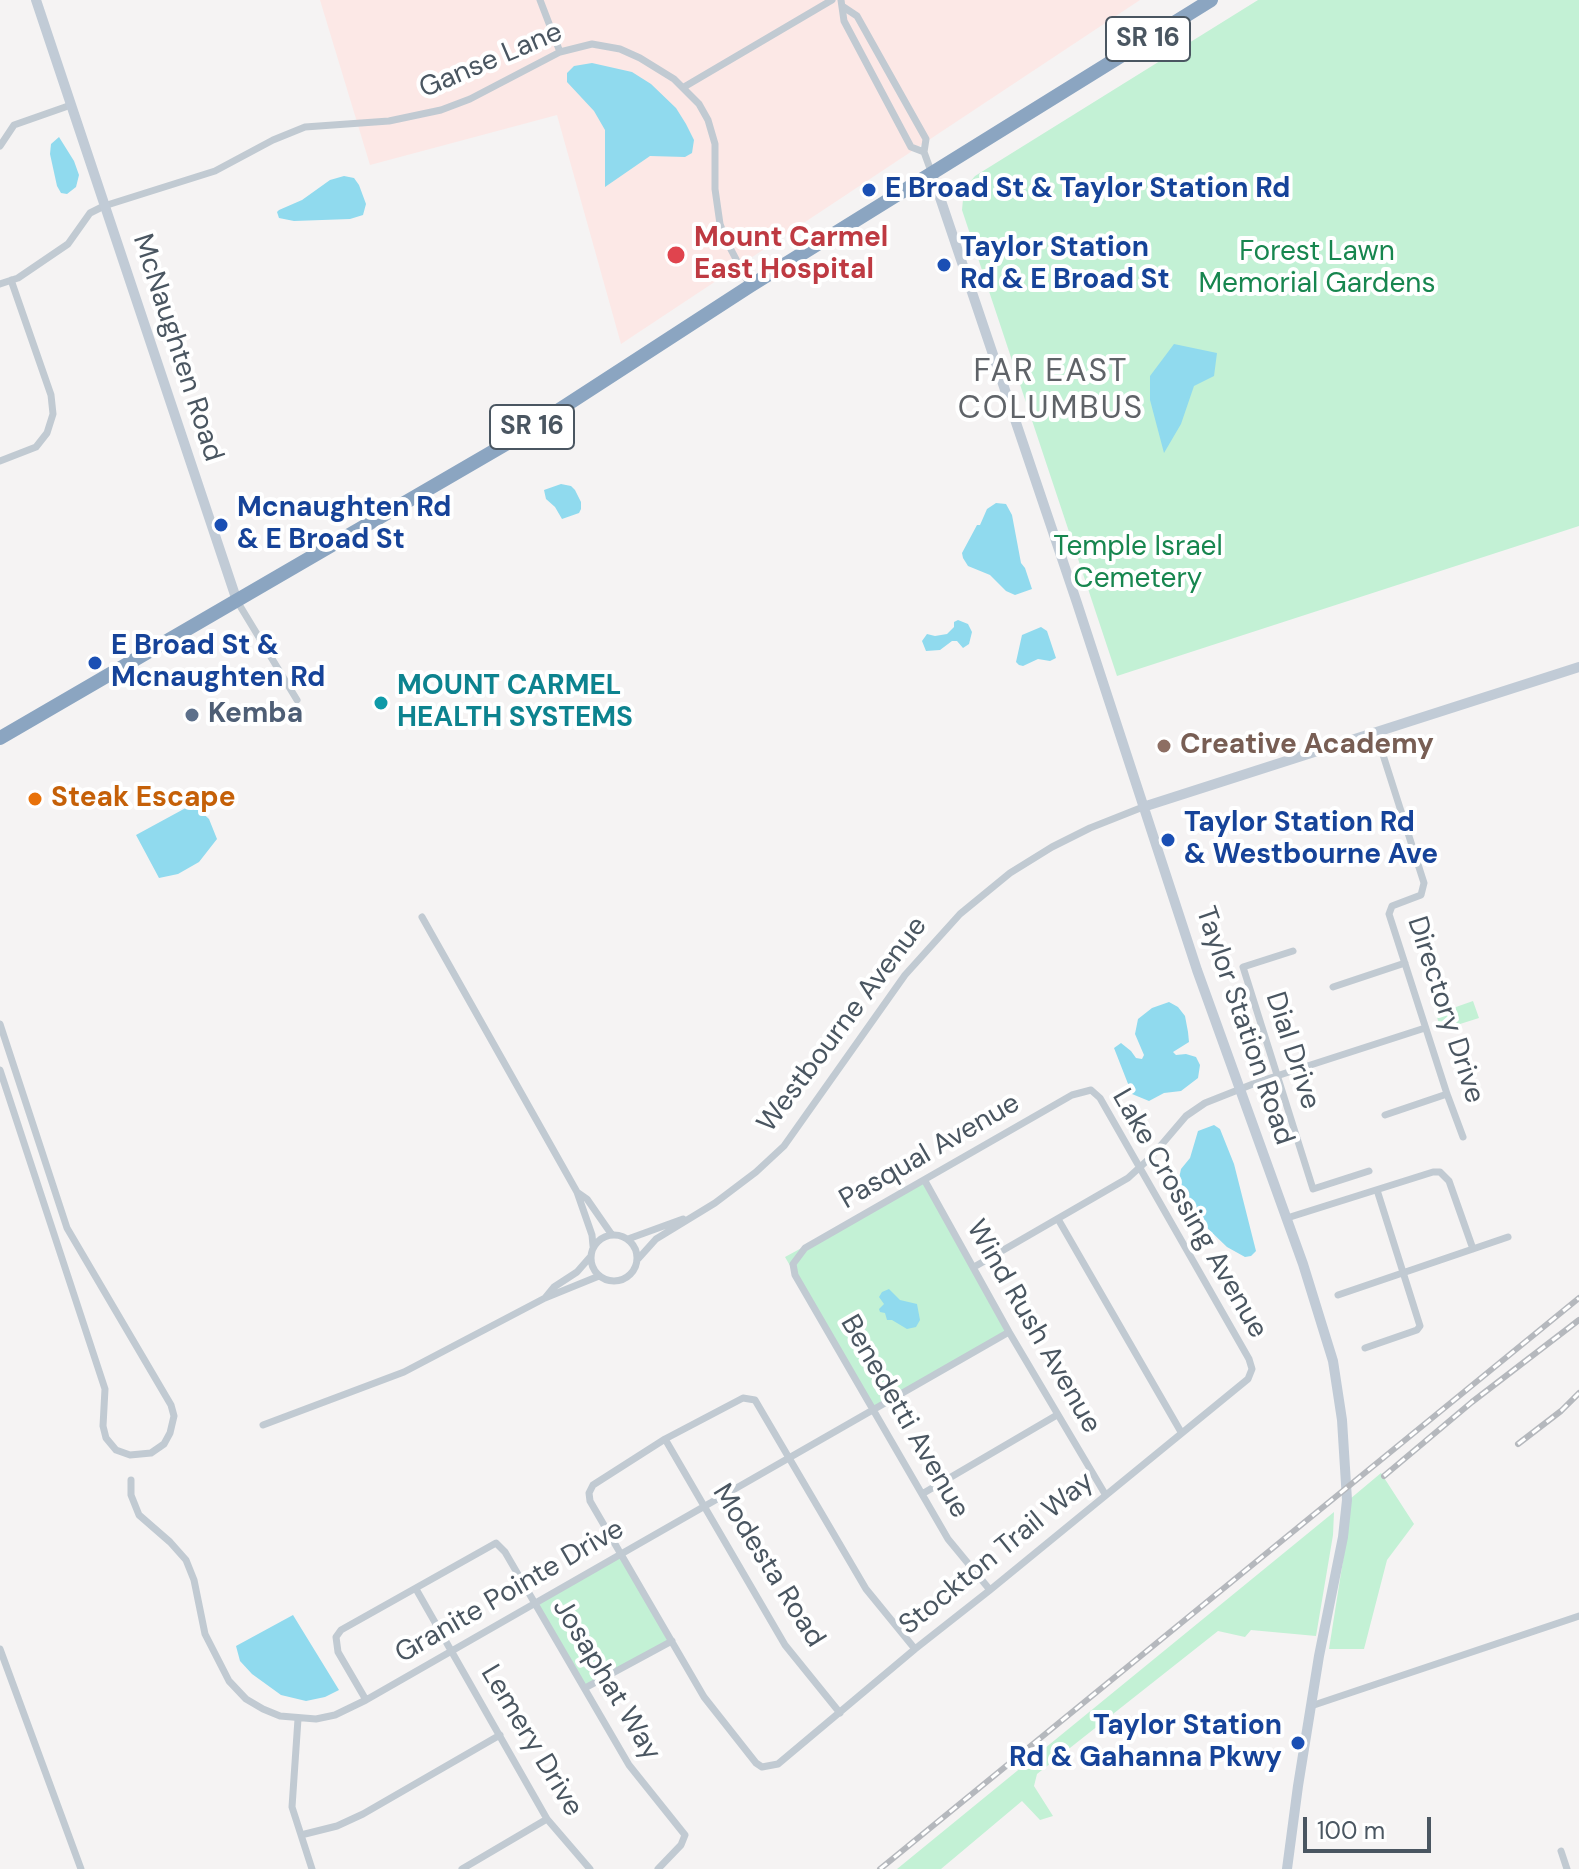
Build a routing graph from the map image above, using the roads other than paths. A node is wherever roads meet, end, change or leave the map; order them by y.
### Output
1 (36, 0) edge
2 (540, 0) edge
3 (832, 0) edge
4 (1211, 0) edge
5 (841, 3) edge
6 (560, 52) junction
7 (684, 87) junction
8 (71, 105) junction
9 (0, 146) edge
10 (924, 152) junction
11 (932, 174) junction
12 (104, 206) junction
13 (11, 280) junction
14 (0, 284) edge
15 (750, 286) junction
16 (0, 461) edge
17 (237, 601) junction
18 (1579, 667) edge
19 (297, 700) dead end
20 (1376, 733) junction
21 (0, 738) edge
22 (1143, 807) junction
23 (422, 917) dead end
24 (1293, 951) dead end
25 (1405, 963) junction
26 (1333, 987) dead end
27 (0, 1024) edge
28 (1425, 1028) junction
29 (0, 1070) edge
30 (1277, 1076) junction
31 (1239, 1089) junction
32 (1091, 1090) joint
33 (1447, 1094) junction
34 (1385, 1115) dead end
35 (1463, 1137) dead end
36 (1141, 1168) junction
37 (1369, 1171) dead end
38 (925, 1181) junction
39 (1377, 1190) junction
40 (577, 1192) junction
41 (1287, 1218) junction
42 (685, 1219) junction
43 (1058, 1219) junction
44 (612, 1235) junction
45 (1508, 1237) dead end
46 (628, 1239) junction
47 (1473, 1249) junction
48 (592, 1252) junction
49 (638, 1259) junction
50 (795, 1259) joint
51 (974, 1267) junction
52 (1403, 1272) junction
53 (599, 1276) junction
54 (1338, 1295) dead end
55 (545, 1298) junction
56 (1009, 1332) junction
57 (1365, 1348) dead end
58 (1249, 1359) joint
59 (873, 1408) junction
60 (1057, 1415) junction
61 (263, 1425) dead end
62 (1181, 1432) junction
63 (665, 1439) junction
64 (788, 1457) junction
65 (131, 1480) dead end
66 (922, 1494) junction
67 (1105, 1494) junction
68 (704, 1506) junction
69 (621, 1553) junction
70 (416, 1589) junction
71 (990, 1590) junction
72 (534, 1604) junction
73 (1579, 1616) edge
74 (672, 1641) junction
75 (0, 1649) edge
76 (915, 1649) junction
77 (451, 1651) junction
78 (3, 1666) edge
79 (585, 1688) junction
80 (366, 1700) junction
81 (1311, 1706) junction
82 (840, 1713) junction
83 (298, 1719) junction
84 (500, 1735) junction
85 (547, 1819) junction
86 (301, 1835) junction
87 (1561, 1851) dead end
88 (81, 1869) edge
89 (312, 1869) edge
90 (462, 1869) edge
91 (590, 1869) edge
92 (658, 1869) edge
93 (1287, 1869) edge
94 (1567, 1869) edge

1 - 8 main road, McNaughten Road
2 - 6 street
3 - 7 street
4 - 11 highway, SR 16
5 - 10 street
5 - 10 street
6 - 7 street, Ganse Lane
6 - 12 street, Ganse Lane
7 - 15 street, Ganse Lane
8 - 9 street
8 - 12 main road, McNaughten Road
10 - 11 street
11 - 15 highway, SR 16
11 - 22 main road, Taylor Station Road
12 - 13 street
12 - 17 main road, McNaughten Road
13 - 14 street
13 - 16 street
15 - 17 highway, SR 16
17 - 19 street, McNaughten Road
17 - 21 highway, SR 16
18 - 20 main road, Westbourne Avenue
20 - 22 main road, Westbourne Avenue
20 - 25 street, Directory Drive
22 - 31 main road, Taylor Station Road
22 - 42 street, Westbourne Avenue
23 - 40 street
24 - 30 street, Dial Drive
25 - 26 street
25 - 28 street, Directory Drive
27 - 29 street
28 - 30 street
28 - 33 street, Directory Drive
30 - 31 street
30 - 37 street, Dial Drive
31 - 36 street
31 - 41 main road, Taylor Station Road
32 - 36 street, Lake Crossing Avenue
32 - 38 street, Pasqual Avenue
33 - 34 street
33 - 35 street, Directory Drive
36 - 43 street
36 - 58 street, Lake Crossing Avenue
38 - 50 street, Pasqual Avenue
38 - 51 street, Wind Rush Avenue
39 - 41 street
39 - 47 street
39 - 52 street
40 - 44 street
40 - 48 street
41 - 81 main road, Taylor Station Road
42 - 46 street, Westbourne Avenue
42 - 49 street, Westbourne Avenue
43 - 51 street
43 - 62 street
44 - 46 street
44 - 48 street
45 - 47 street
46 - 49 street
47 - 52 street
48 - 53 street
48 - 55 street
49 - 53 street
50 - 59 street, Benedetti Avenue
51 - 56 street, Wind Rush Avenue
52 - 54 street
52 - 57 street
53 - 55 street
55 - 61 street
56 - 59 street, Granite Pointe Drive
56 - 60 street, Wind Rush Avenue
58 - 62 street, Stockton Trail Way
59 - 64 street, Granite Pointe Drive
59 - 66 street, Benedetti Avenue
60 - 66 street
60 - 67 street, Wind Rush Avenue
62 - 67 street, Stockton Trail Way
63 - 64 street
63 - 68 street, Modesta Road
63 - 69 street
64 - 68 street, Granite Pointe Drive
64 - 76 street
65 - 83 street, Granite Pointe Drive
66 - 71 street, Benedetti Avenue
67 - 71 street, Stockton Trail Way
68 - 69 street, Granite Pointe Drive
68 - 82 street, Modesta Road
69 - 72 street, Granite Pointe Drive
69 - 74 street
70 - 72 street, Josaphat Way
70 - 77 street, Lemery Drive
70 - 80 street
71 - 76 street, Stockton Trail Way
72 - 77 street, Granite Pointe Drive
72 - 79 street, Josaphat Way
73 - 81 street
74 - 79 street
74 - 82 street, Stockton Trail Way
75 - 78 street
76 - 82 street, Stockton Trail Way
77 - 80 street, Granite Pointe Drive
77 - 84 street, Lemery Drive
78 - 88 street
79 - 92 street, Josaphat Way
80 - 83 street, Granite Pointe Drive
81 - 93 main road, Taylor Station Road
83 - 86 street
84 - 85 street, Lemery Drive
84 - 86 street
85 - 90 street
85 - 91 street, Lemery Drive
86 - 89 street
87 - 94 street

